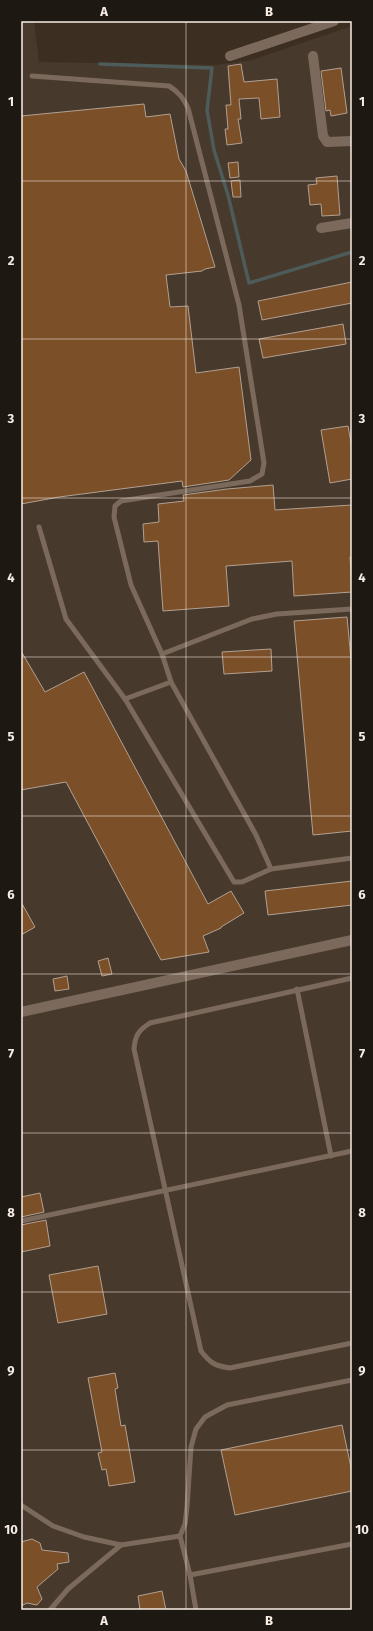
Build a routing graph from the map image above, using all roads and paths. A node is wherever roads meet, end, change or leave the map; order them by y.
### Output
1 (334, 21) edge
2 (230, 56) dead end
3 (313, 56) dead end
4 (32, 76) dead end
5 (352, 141) edge
6 (352, 223) edge
7 (321, 228) dead end
8 (39, 527) dead end
9 (352, 609) edge
10 (162, 654) junction
11 (171, 682) junction
12 (125, 699) junction
13 (352, 858) edge
14 (271, 869) junction
15 (352, 940) edge
16 (352, 978) edge
17 (297, 989) junction
18 (21, 1012) edge
19 (352, 1151) edge
20 (331, 1156) junction
21 (166, 1190) junction
22 (21, 1221) edge
23 (352, 1343) edge
24 (352, 1380) edge
25 (21, 1505) edge
26 (180, 1536) junction
27 (121, 1544) junction
28 (352, 1544) edge
29 (190, 1575) junction
30 (50, 1610) edge
31 (196, 1610) edge

1 - 2 street
3 - 5 street
4 - 10 lane
6 - 7 street
8 - 12 lane
9 - 10 lane
10 - 11 lane
11 - 12 lane
11 - 14 lane
12 - 14 lane
13 - 14 lane
15 - 18 street
16 - 17 lane
17 - 20 lane
17 - 21 lane
19 - 20 lane
20 - 21 lane
21 - 22 lane
21 - 23 lane
24 - 26 lane
25 - 27 lane
26 - 27 lane
26 - 29 lane
27 - 30 lane
28 - 29 lane
29 - 31 lane

